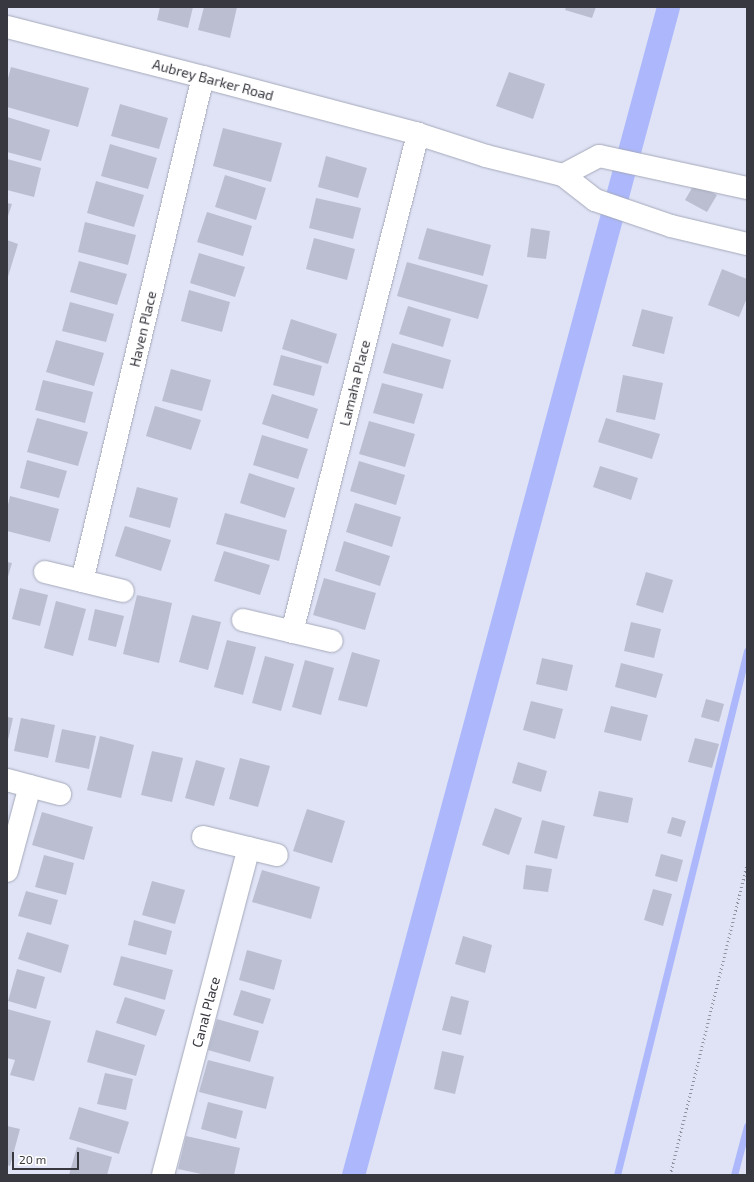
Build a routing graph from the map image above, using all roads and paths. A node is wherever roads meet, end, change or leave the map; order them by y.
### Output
1 (7, 27) edge
2 (203, 77) junction
3 (418, 134) junction
4 (563, 175) junction
5 (747, 188) edge
6 (747, 244) edge
7 (45, 572) dead end
8 (82, 581) junction
9 (123, 591) dead end
10 (243, 620) dead end
11 (292, 632) junction
12 (332, 641) dead end
13 (7, 780) edge
14 (30, 786) junction
15 (60, 794) dead end
16 (204, 837) dead end
17 (249, 848) junction
18 (277, 855) dead end
19 (747, 864) edge
20 (7, 871) edge
21 (163, 1175) edge
22 (670, 1175) edge

1 - 2 street, Aubrey Barker Road
2 - 3 street, Aubrey Barker Road
2 - 8 street, Haven Place
3 - 4 street, Aubrey Barker Road
3 - 11 street, Lamaha Place
4 - 5 street
4 - 6 street
7 - 8 street
8 - 9 street
10 - 11 street
11 - 12 street
13 - 14 street
14 - 15 street
14 - 20 street
16 - 17 street
17 - 18 street
17 - 21 street, Canal Place
19 - 22 path

